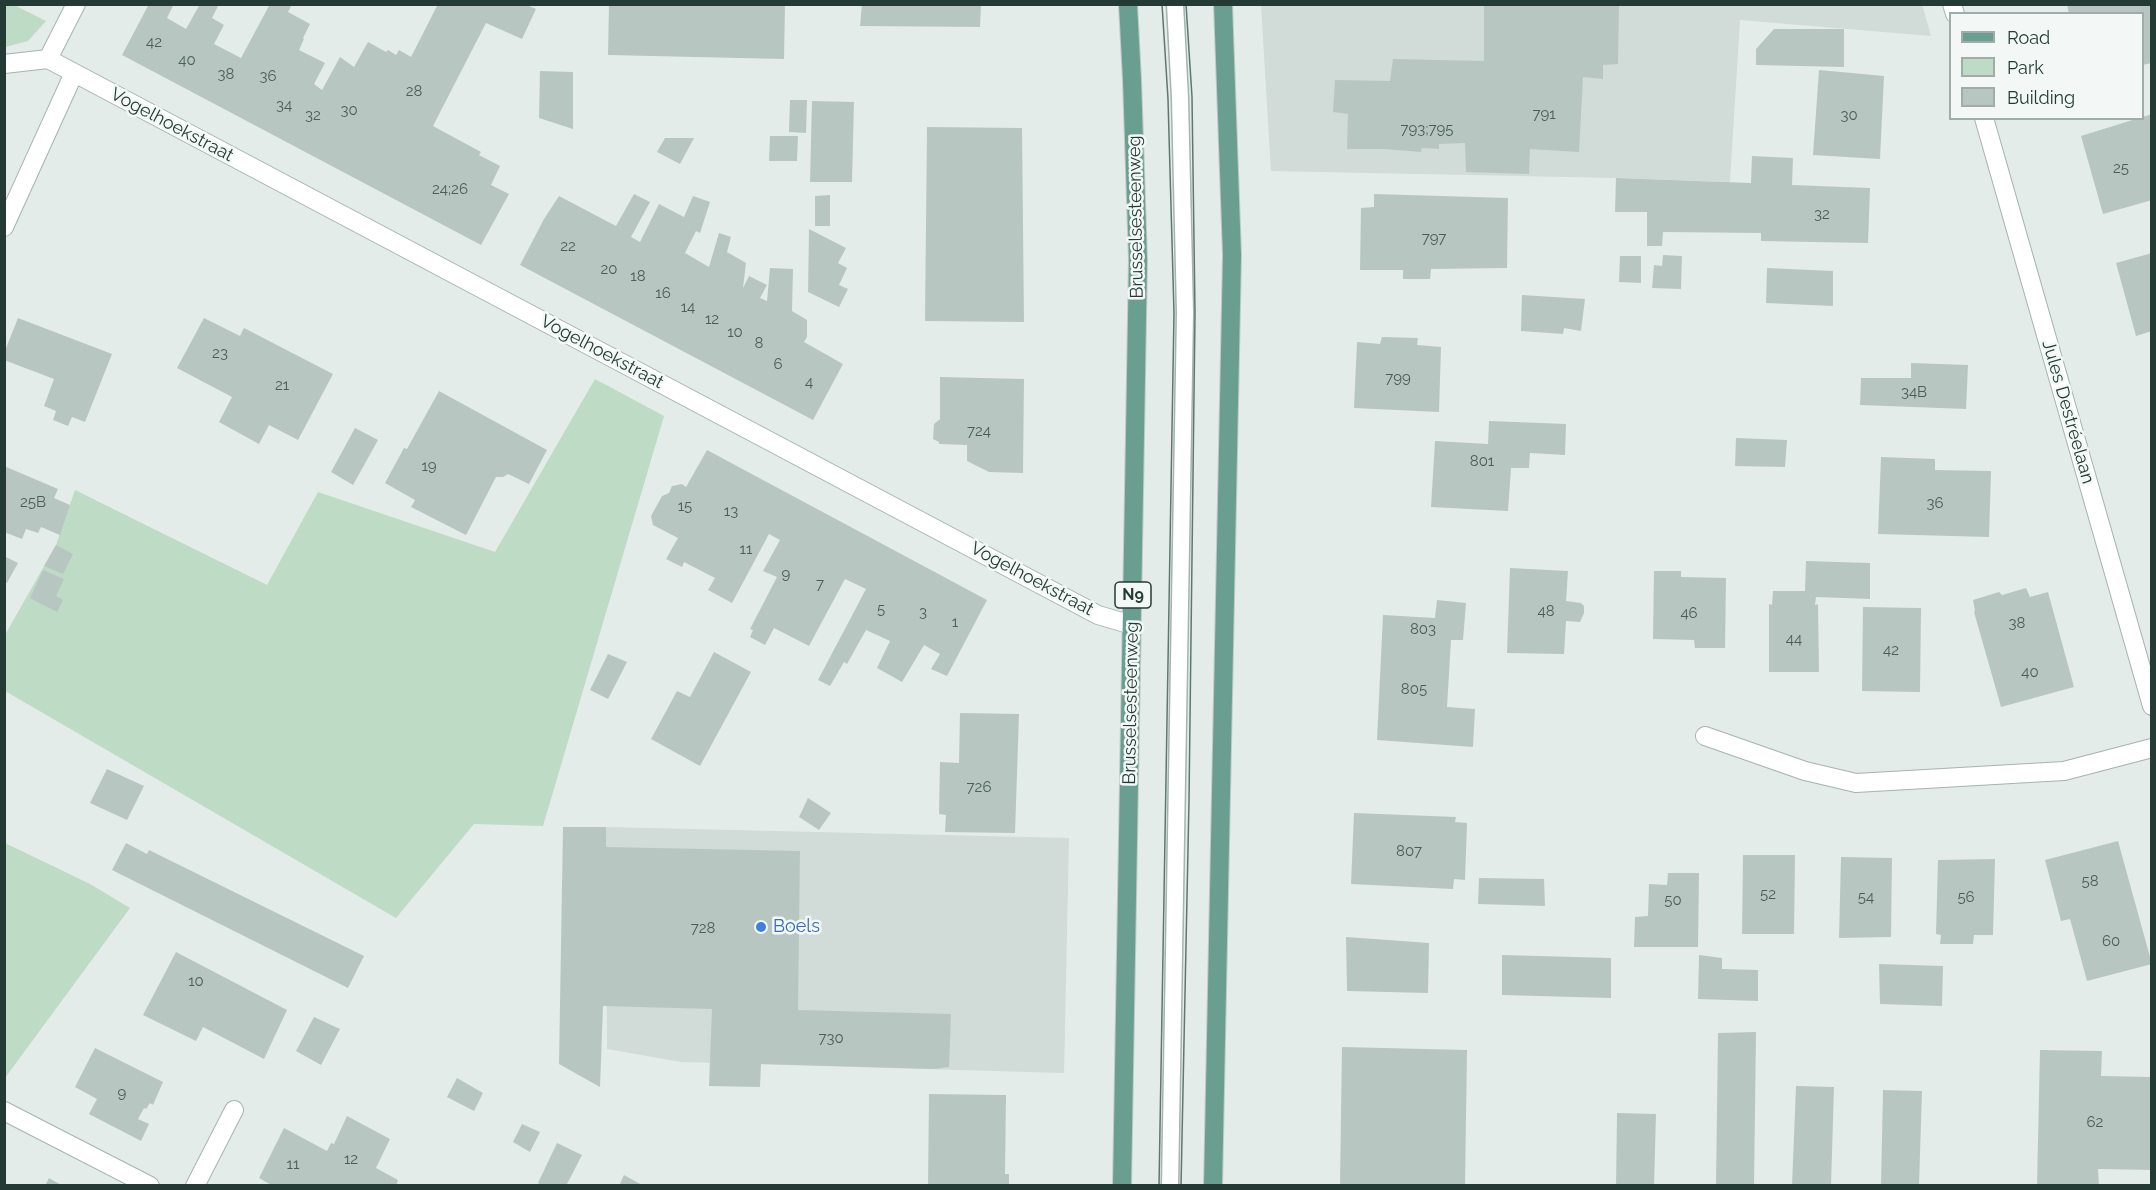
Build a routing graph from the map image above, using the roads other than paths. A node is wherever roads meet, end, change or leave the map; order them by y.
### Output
1 (76, 4) edge
2 (1128, 4) edge
3 (1174, 4) edge
4 (1223, 4) edge
5 (48, 59) junction
6 (4, 64) edge
7 (74, 73) junction
8 (1985, 120) edge
9 (4, 227) edge
10 (1132, 625) junction
11 (2151, 706) edge
12 (1705, 736) dead end
13 (2151, 748) edge
14 (234, 1110) dead end
15 (4, 1111) edge
16 (150, 1185) edge
17 (195, 1185) edge
18 (1122, 1185) edge
19 (1170, 1185) edge
20 (1214, 1185) edge

1 - 5 street
2 - 10 main road, Brusselsesteenweg / N9
3 - 19 lane
4 - 20 main road
5 - 6 street
5 - 7 street, Vogelhoekstraat
7 - 9 street
7 - 10 street, Vogelhoekstraat
8 - 11 street, Jules Destréelaan
10 - 18 main road, Brusselsesteenweg / N9
12 - 13 street
14 - 17 street
15 - 16 street

